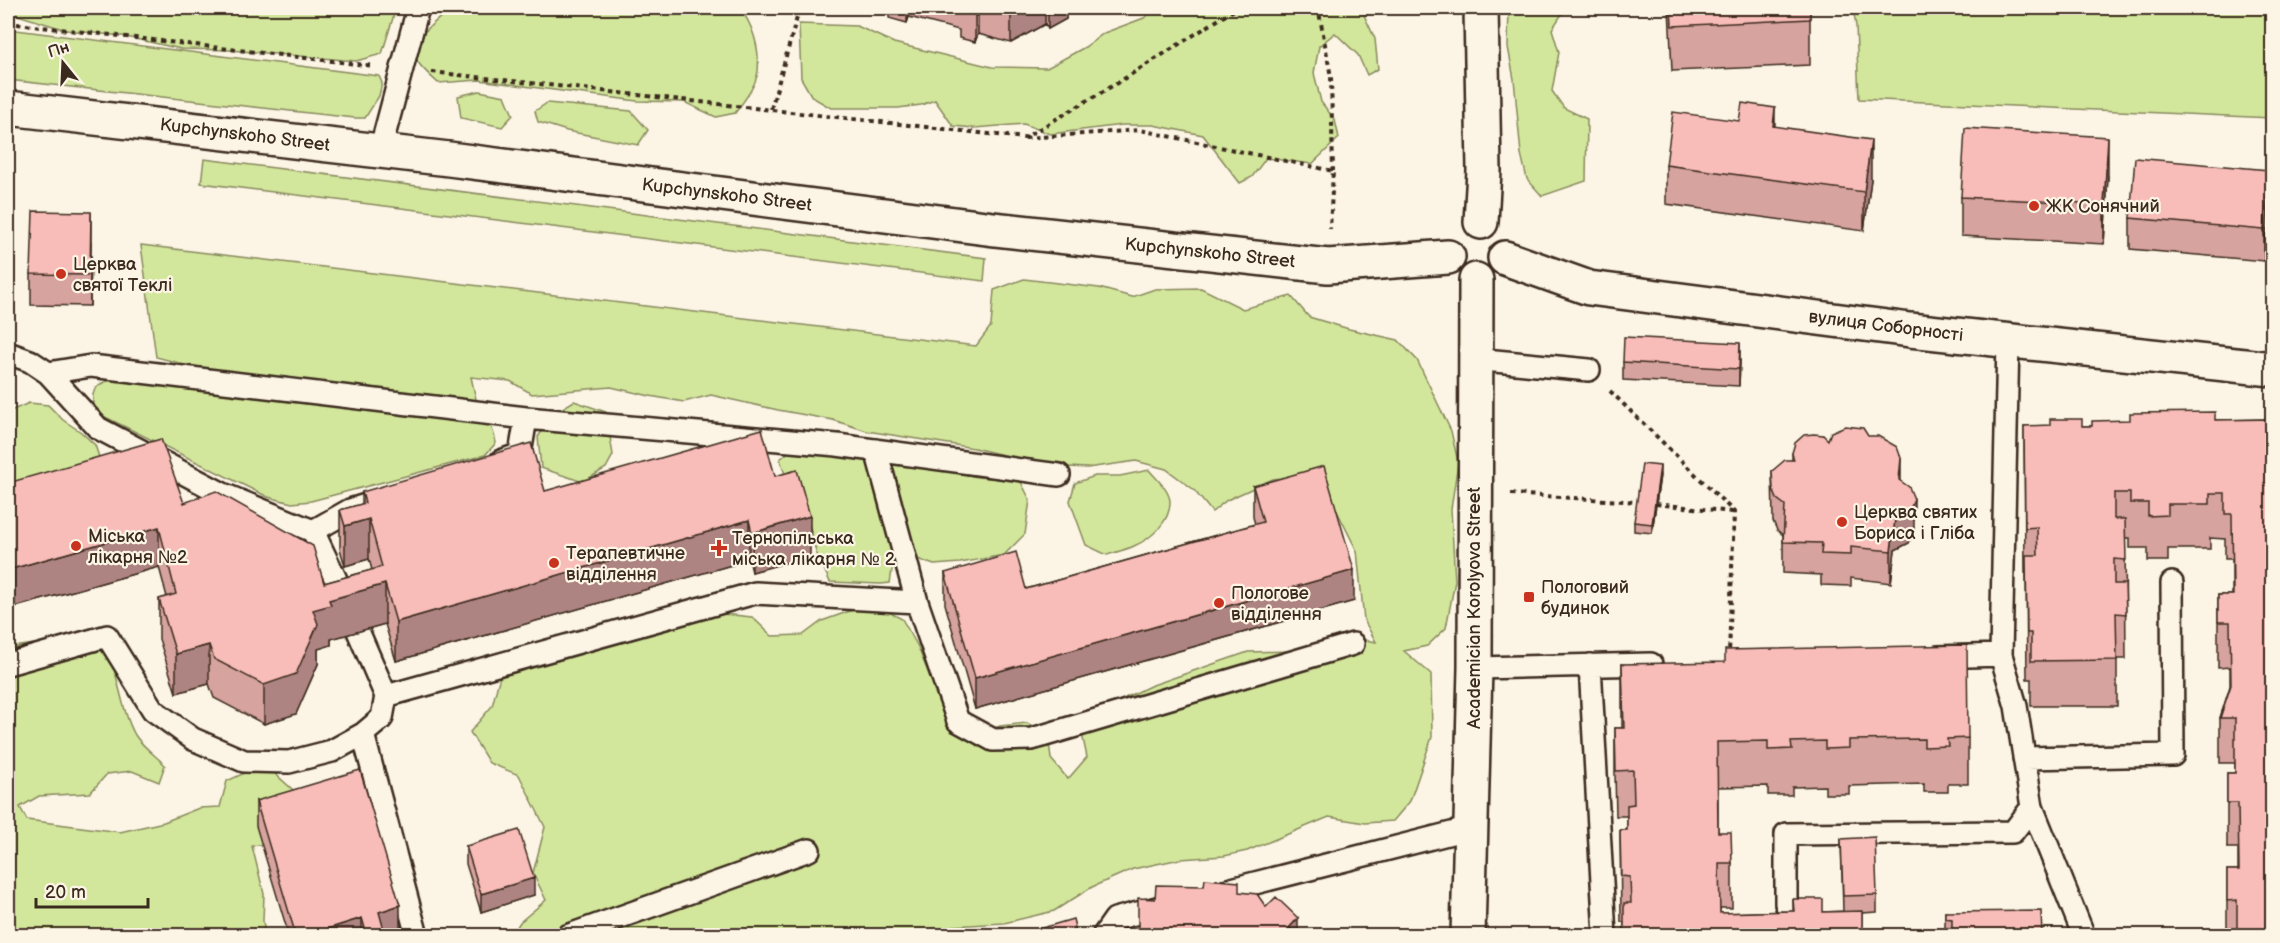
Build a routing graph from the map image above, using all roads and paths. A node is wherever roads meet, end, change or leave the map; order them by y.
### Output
1 (418, 8) edge
2 (1237, 8) edge
3 (1315, 8) edge
4 (1481, 8) edge
5 (798, 14) dead end
6 (8, 23) edge
7 (403, 69) junction
8 (8, 108) edge
9 (771, 109) junction
10 (1024, 138) junction
11 (380, 151) junction
12 (1333, 171) junction
13 (1481, 222) junction
14 (1330, 233) dead end
15 (1448, 257) junction
16 (1505, 258) junction
17 (1476, 280) junction
18 (2008, 341) junction
19 (8, 353) edge
20 (1474, 359) junction
21 (2272, 369) edge
22 (1589, 370) joint
23 (48, 373) junction
24 (526, 418) junction
25 (876, 450) junction
26 (486, 465) edge
27 (1059, 475) dead end
28 (1474, 492) junction
29 (384, 499) edge
30 (1638, 502) edge
31 (1656, 504) edge
32 (1734, 512) junction
33 (313, 531) junction
34 (2172, 583) dead end
35 (917, 602) junction
36 (1353, 644) dead end
37 (2001, 655) junction
38 (1918, 657) edge
39 (1729, 662) edge
40 (1671, 663) edge
41 (8, 664) edge
42 (1590, 665) junction
43 (1475, 668) junction
44 (386, 696) junction
45 (363, 734) junction
46 (2024, 758) junction
47 (2032, 807) junction
48 (1471, 828) junction
49 (809, 850) dead end
50 (1786, 904) dead end
51 (417, 936) edge
52 (567, 936) edge
53 (1103, 936) edge
54 (1468, 936) edge
55 (1605, 936) edge
56 (2084, 936) edge

1 - 7 lane
2 - 10 path
3 - 12 path
4 - 13 street
5 - 9 path
6 - 7 path
7 - 9 path
7 - 11 lane
8 - 11 street, Kupchynskoho Street
9 - 10 path
10 - 12 path
11 - 15 street, Kupchynskoho Street
12 - 14 path
13 - 15 street
13 - 16 street
15 - 17 street
16 - 17 street
16 - 18 street, вулиця Соборності
17 - 20 street, Academician Korolyova Street
18 - 21 street, вулиця Соборності
18 - 37 lane
19 - 23 lane
20 - 22 lane
20 - 28 street, Academician Korolyova Street
22 - 32 path
23 - 24 lane
23 - 33 lane
24 - 25 lane
24 - 26 lane
25 - 27 lane
25 - 35 lane
28 - 30 path
28 - 43 street, Academician Korolyova Street
29 - 33 lane
31 - 32 path
32 - 39 path
33 - 44 lane
34 - 46 lane
35 - 36 lane
35 - 44 lane
37 - 38 lane
37 - 46 lane
40 - 42 lane
41 - 45 lane
42 - 43 lane
42 - 55 lane
43 - 48 street, Academician Korolyova Street
44 - 45 lane
45 - 51 lane
46 - 47 lane
47 - 50 lane
47 - 56 lane
48 - 53 lane
48 - 54 street, Academician Korolyova Street
49 - 52 lane

